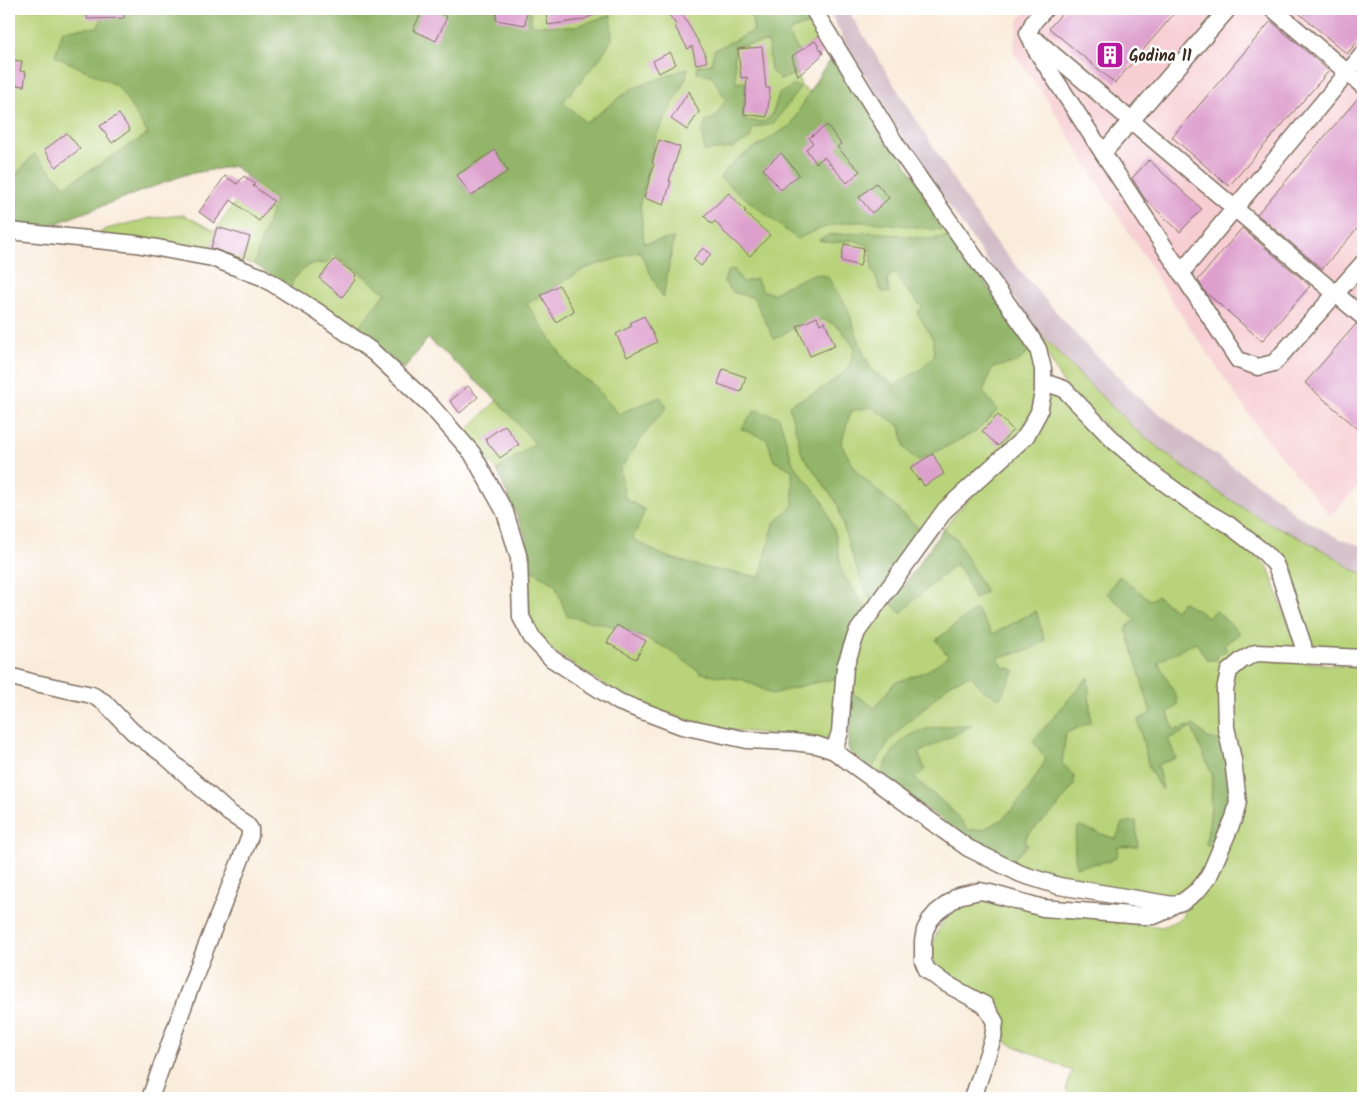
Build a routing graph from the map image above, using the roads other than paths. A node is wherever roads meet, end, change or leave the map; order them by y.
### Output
1 (813, 9) edge
2 (1045, 9) edge
3 (1228, 9) edge
4 (1273, 9) edge
5 (1028, 33) junction
6 (1363, 54) edge
7 (1347, 72) junction
8 (1363, 86) edge
9 (1130, 121) junction
10 (1103, 153) junction
11 (1234, 208) junction
12 (9, 231) edge
13 (1363, 263) edge
14 (1181, 273) junction
15 (1336, 294) junction
16 (1363, 317) edge
17 (1044, 382) junction
18 (1304, 655) junction
19 (1363, 658) edge
20 (9, 676) edge
21 (834, 751) junction
22 (1173, 905) junction
23 (150, 1098) edge
24 (973, 1098) edge

1 - 17 street
2 - 5 street
3 - 9 street
4 - 7 street
5 - 9 street
5 - 10 street
6 - 7 street
7 - 8 street
7 - 11 street
9 - 10 street
9 - 11 street
10 - 14 street
11 - 14 street
11 - 15 street
12 - 21 street
13 - 15 street
14 - 15 street
15 - 16 street
17 - 18 street
17 - 21 street
18 - 19 street
18 - 22 street
20 - 23 street
21 - 22 street
22 - 24 street

